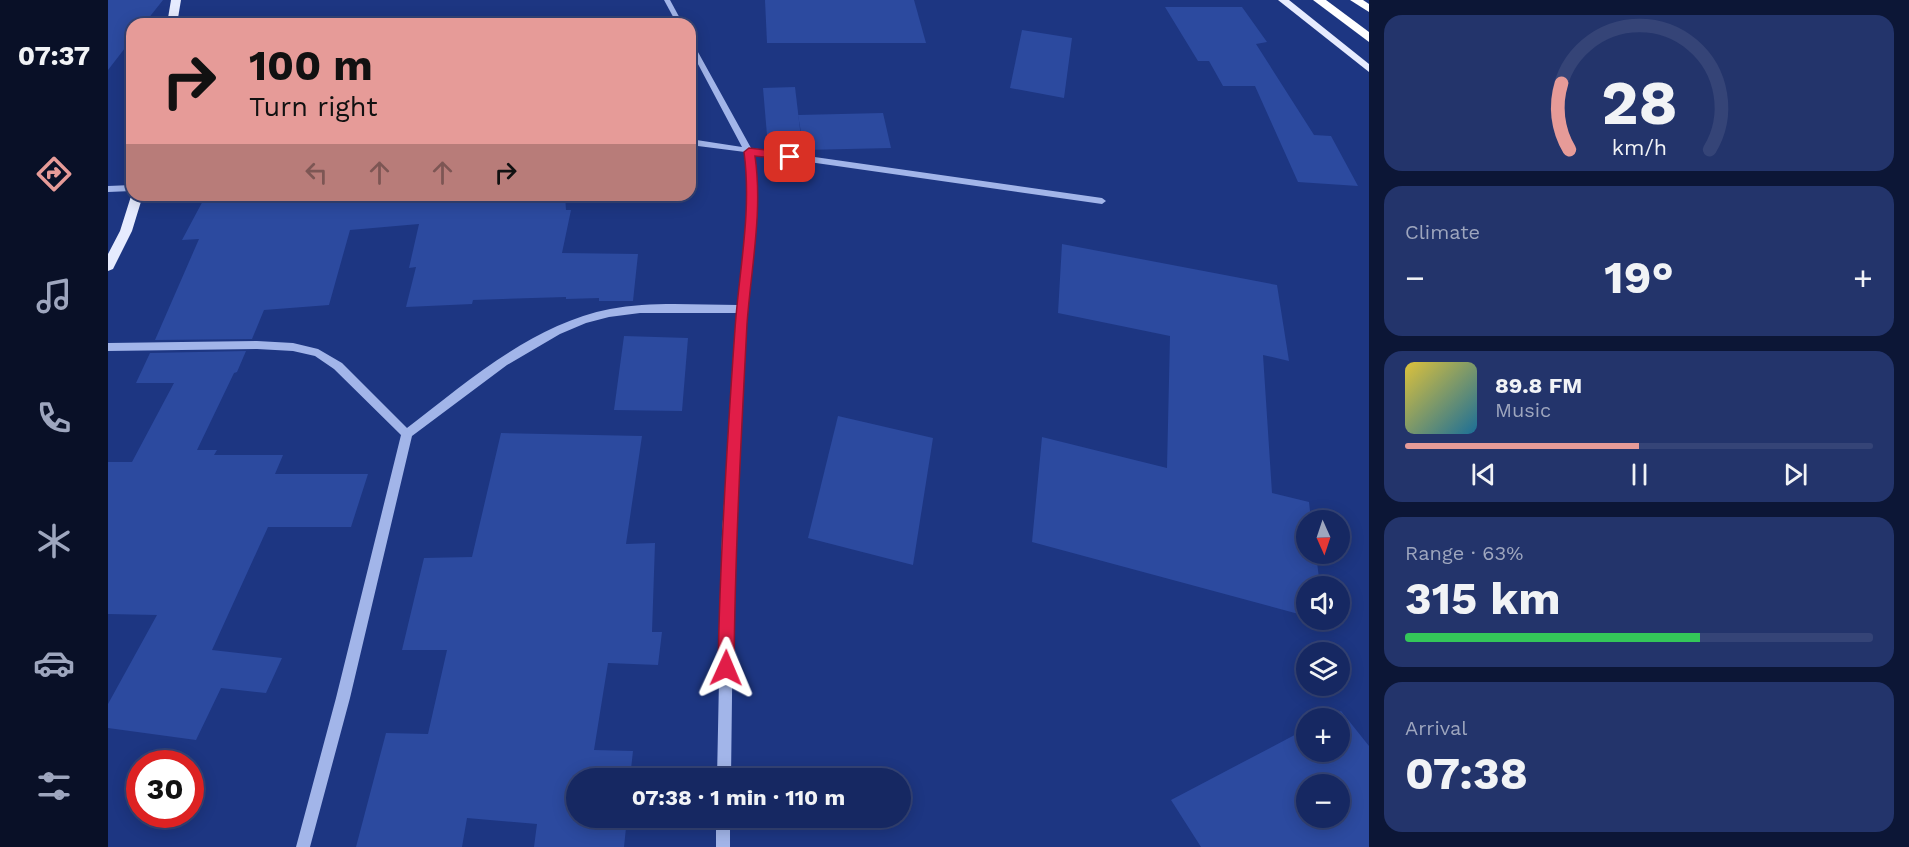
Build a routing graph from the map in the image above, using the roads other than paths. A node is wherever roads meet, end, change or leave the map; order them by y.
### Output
1 (176, 0) edge
2 (667, 0) edge
3 (1283, 0) edge
4 (1319, 0) edge
5 (1356, 0) edge
6 (1369, 9) edge
7 (173, 18) edge
8 (677, 18) edge
9 (1369, 38) edge
10 (696, 54) edge
11 (1369, 69) edge
12 (696, 143) edge
13 (749, 152) junction
14 (126, 188) edge
15 (108, 189) edge
16 (135, 201) edge
17 (1102, 201) dead end
18 (108, 266) edge
19 (742, 309) junction
20 (108, 347) edge
21 (407, 434) junction
22 (724, 768) edge
23 (723, 828) edge
24 (303, 847) edge
25 (723, 847) edge

1 - 7 main road
2 - 8 street
3 - 11 main road
4 - 9 highway
5 - 6 highway
10 - 13 street
12 - 13 street
13 - 17 street
13 - 19 street
14 - 15 street
16 - 18 main road
19 - 21 street
19 - 22 street
20 - 21 street
21 - 24 street
23 - 25 street

